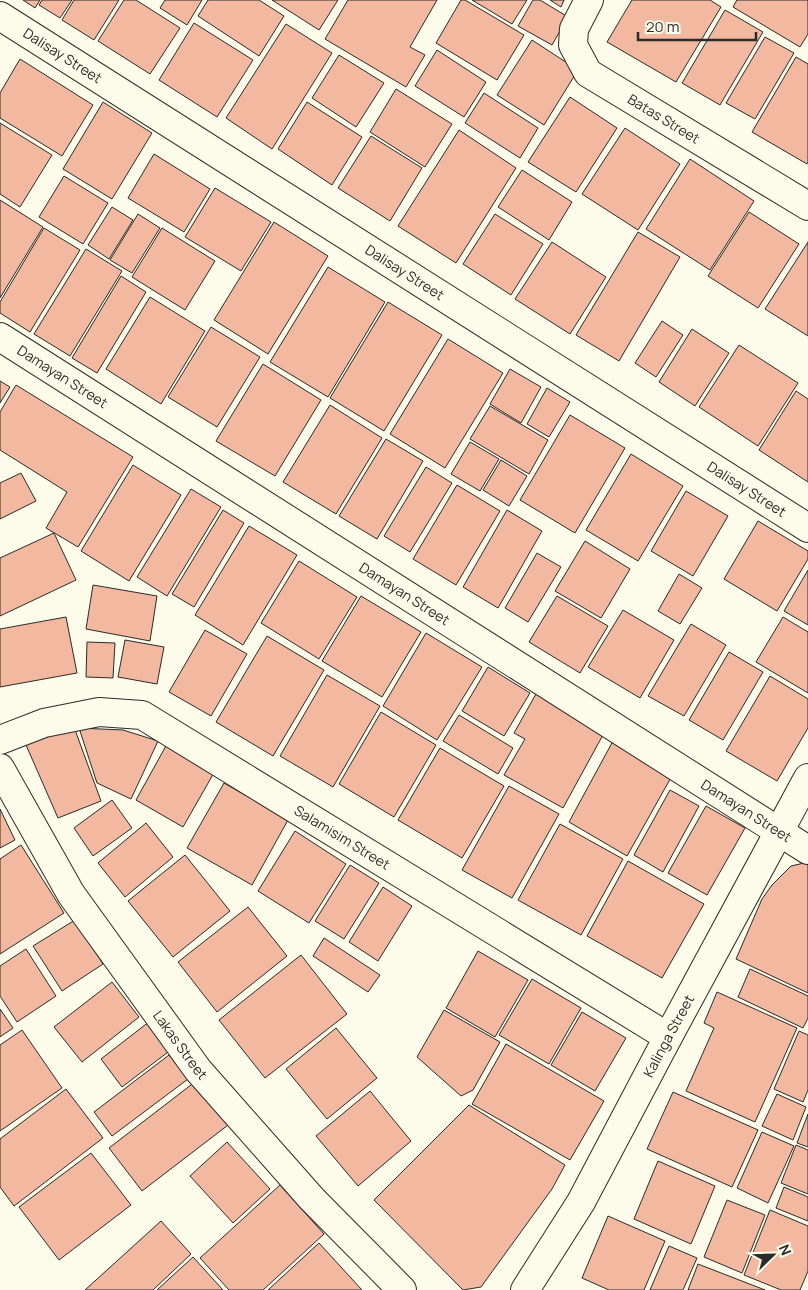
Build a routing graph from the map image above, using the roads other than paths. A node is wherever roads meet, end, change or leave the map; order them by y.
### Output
1 (588, 0) edge
2 (2, 23) edge
3 (808, 206) edge
4 (0, 337) edge
5 (808, 528) edge
6 (0, 740) edge
7 (0, 768) edge
8 (808, 778) edge
9 (778, 832) junction
10 (808, 850) edge
11 (668, 1036) junction
12 (402, 1290) edge
13 (525, 1290) edge

1 - 3 street, Batas Street
2 - 5 street, Dalisay Street
4 - 9 street, Damayan Street
6 - 11 street, Salamisim Street
7 - 12 street, Lakas Street
8 - 9 street, Kalinga Street
9 - 10 street, Damayan Street
9 - 11 street, Kalinga Street
11 - 13 street, Kalinga Street

